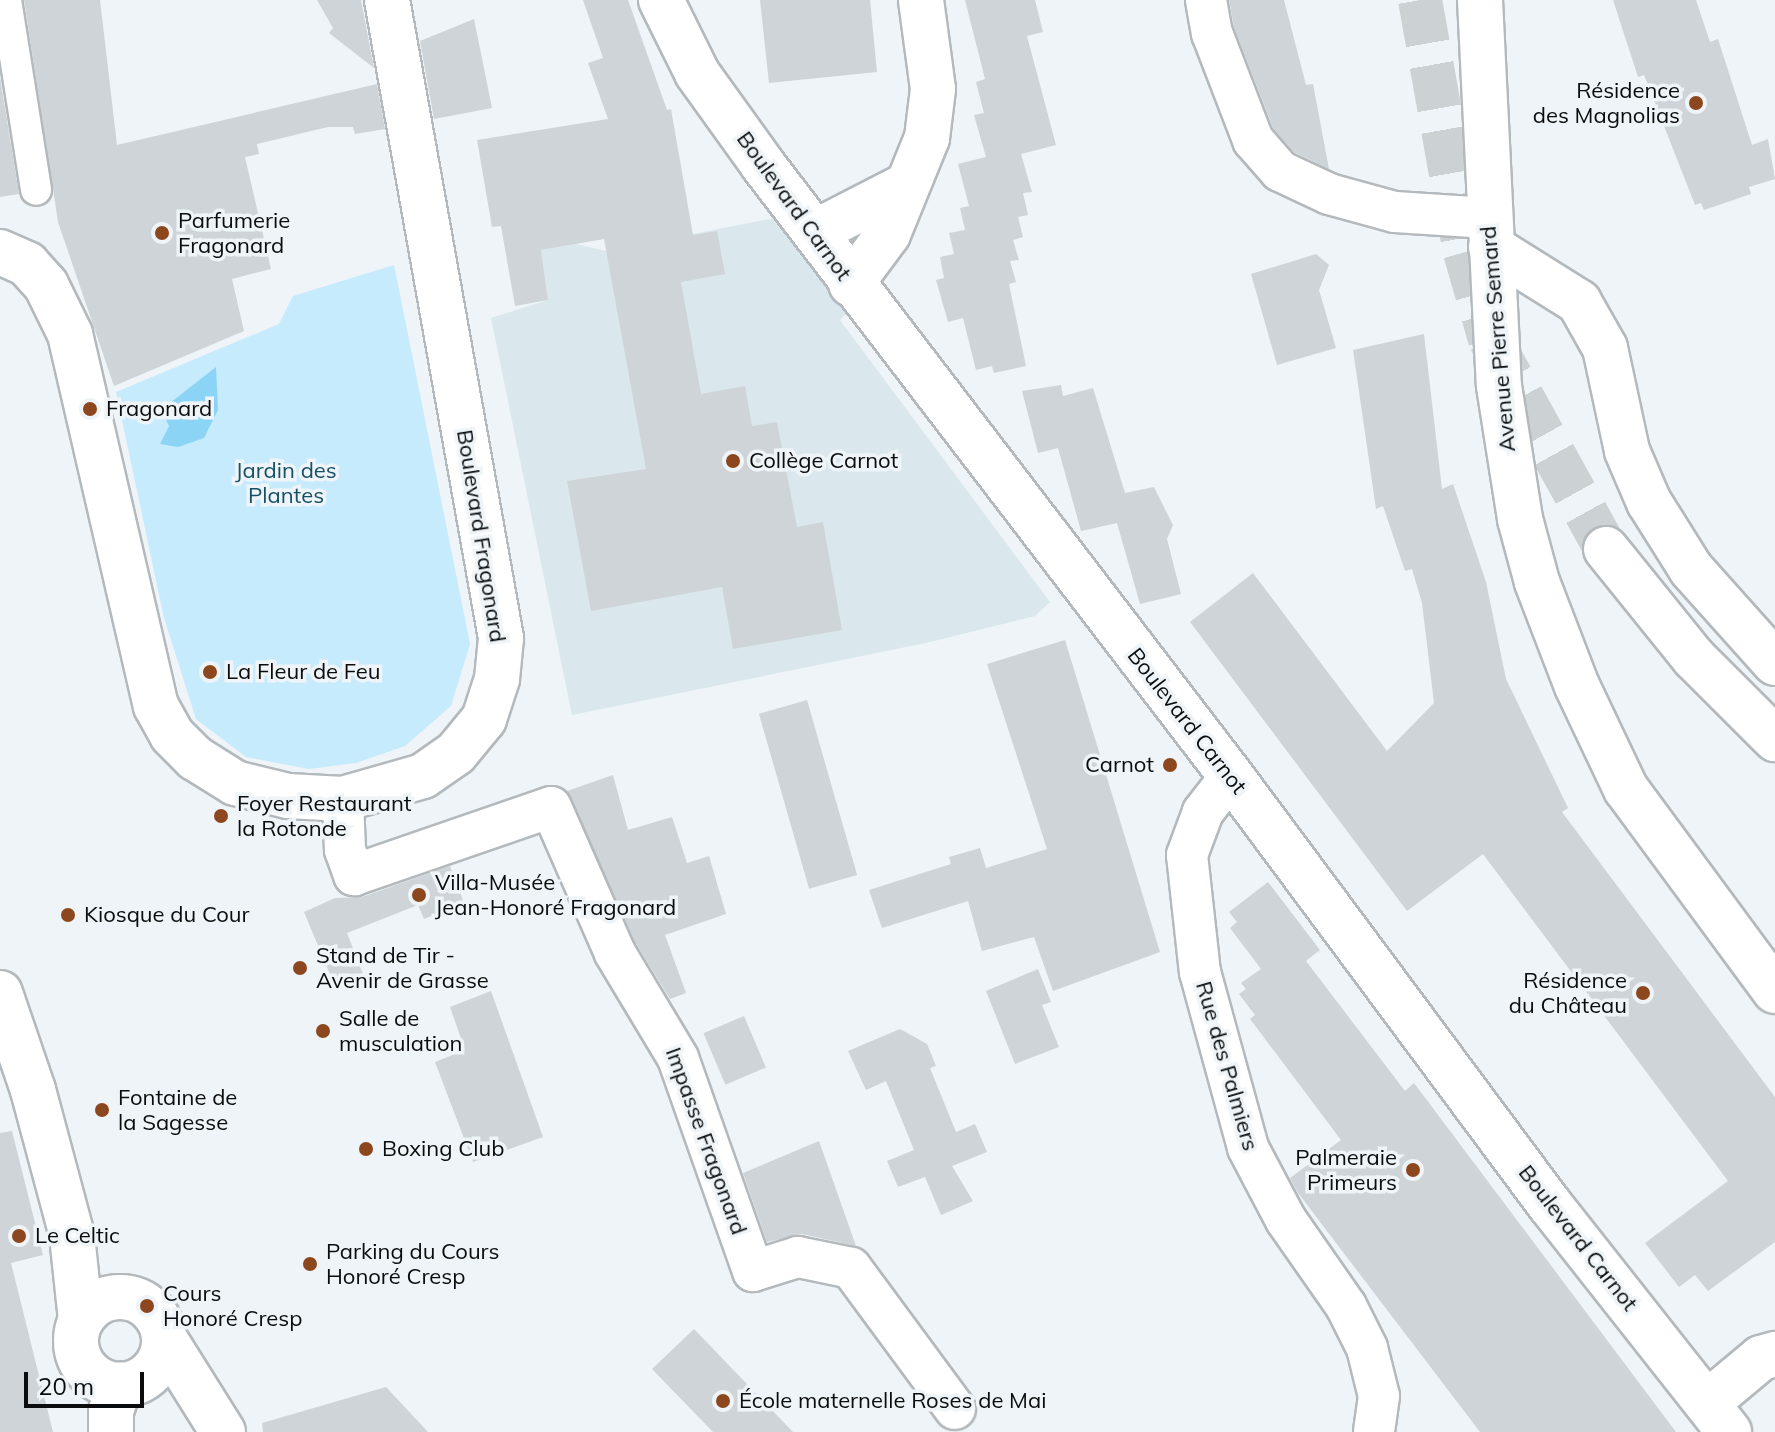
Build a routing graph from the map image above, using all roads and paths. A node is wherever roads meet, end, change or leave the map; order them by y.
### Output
1 (6, 0) edge
2 (387, 0) edge
3 (661, 0) edge
4 (921, 0) edge
5 (1206, 0) edge
6 (1480, 0) edge
7 (903, 187) junction
8 (36, 190) dead end
9 (815, 232) junction
10 (1490, 233) junction
11 (0, 252) edge
12 (851, 284) junction
13 (1606, 549) tunnel mouth
14 (1775, 663) edge
15 (1775, 739) edge
16 (1231, 776) junction
17 (343, 799) junction
18 (1775, 991) edge
19 (0, 993) edge
20 (72, 1236) junction
21 (127, 1297) junction
22 (81, 1320) junction
23 (164, 1338) junction
24 (1775, 1354) edge
25 (128, 1383) junction
26 (955, 1409) dead end
27 (1718, 1417) edge
28 (223, 1431) edge
29 (111, 1432) edge
30 (1374, 1432) edge

1 - 8 street
2 - 17 main road, Boulevard Fragonard
3 - 9 main road, Boulevard Carnot
4 - 7 main road
5 - 10 street
6 - 10 main road, Avenue Pierre Semard
7 - 9 main road
7 - 12 main road
9 - 12 main road, Boulevard Carnot
10 - 14 main road
10 - 18 main road, Avenue Pierre Semard
11 - 17 main road, Boulevard Fragonard
12 - 16 main road, Boulevard Carnot
13 - 15 main road
16 - 27 main road, Boulevard Carnot
16 - 30 street, Rue des Palmiers
17 - 26 street, Impasse Fragonard
19 - 20 main road
20 - 21 main road
20 - 22 main road
21 - 22 main road
21 - 23 main road
22 - 25 main road
23 - 25 main road
23 - 28 main road
24 - 27 main road
25 - 28 main road
25 - 29 main road

